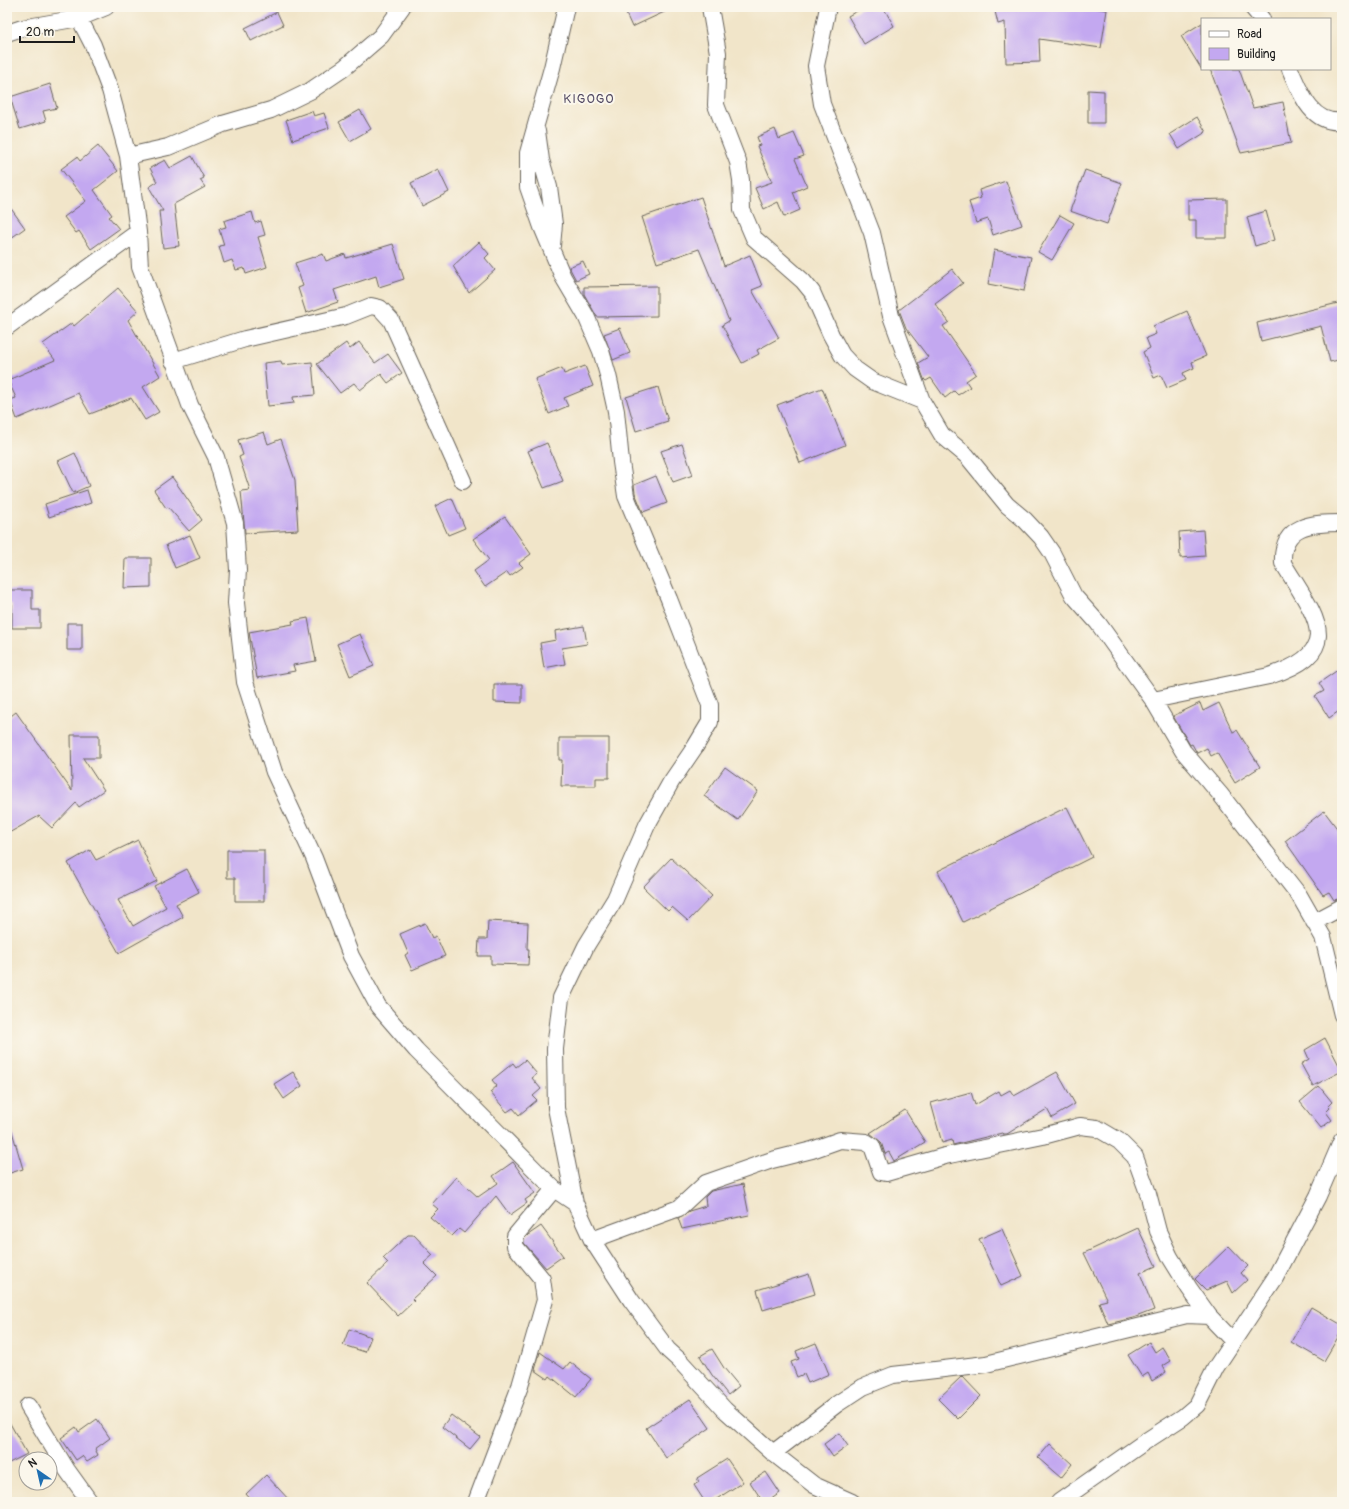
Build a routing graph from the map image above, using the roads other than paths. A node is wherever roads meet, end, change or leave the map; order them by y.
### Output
1 (106, 7) edge
2 (402, 7) edge
3 (566, 7) edge
4 (710, 7) edge
5 (828, 7) edge
6 (1252, 7) edge
7 (78, 12) edge
8 (1261, 18) edge
9 (7, 33) edge
10 (1290, 70) edge
11 (1342, 121) edge
12 (128, 156) junction
13 (138, 232) junction
14 (7, 327) edge
15 (173, 361) junction
16 (922, 401) junction
17 (463, 481) dead end
18 (1342, 523) edge
19 (1153, 700) junction
20 (1342, 907) edge
21 (1314, 922) junction
22 (1342, 1014) edge
23 (1342, 1140) edge
24 (554, 1189) junction
25 (575, 1203) junction
26 (592, 1240) junction
27 (1209, 1316) junction
28 (1233, 1341) junction
29 (28, 1406) dead end
30 (773, 1453) junction
31 (90, 1502) edge
32 (476, 1502) edge
33 (852, 1502) edge
34 (1059, 1502) edge

1 - 7 street
2 - 12 street
3 - 25 street
4 - 16 street
5 - 16 street
6 - 8 street
7 - 9 street
7 - 12 street
10 - 11 street
12 - 13 street
13 - 14 street
13 - 15 street
15 - 17 street
15 - 24 street
16 - 19 street
18 - 19 street
19 - 21 street
20 - 21 street
21 - 22 street
23 - 28 street
24 - 25 street
24 - 32 street
25 - 26 street
26 - 27 street
26 - 30 street
27 - 28 street
27 - 30 street
28 - 34 street
29 - 31 street
30 - 33 street

